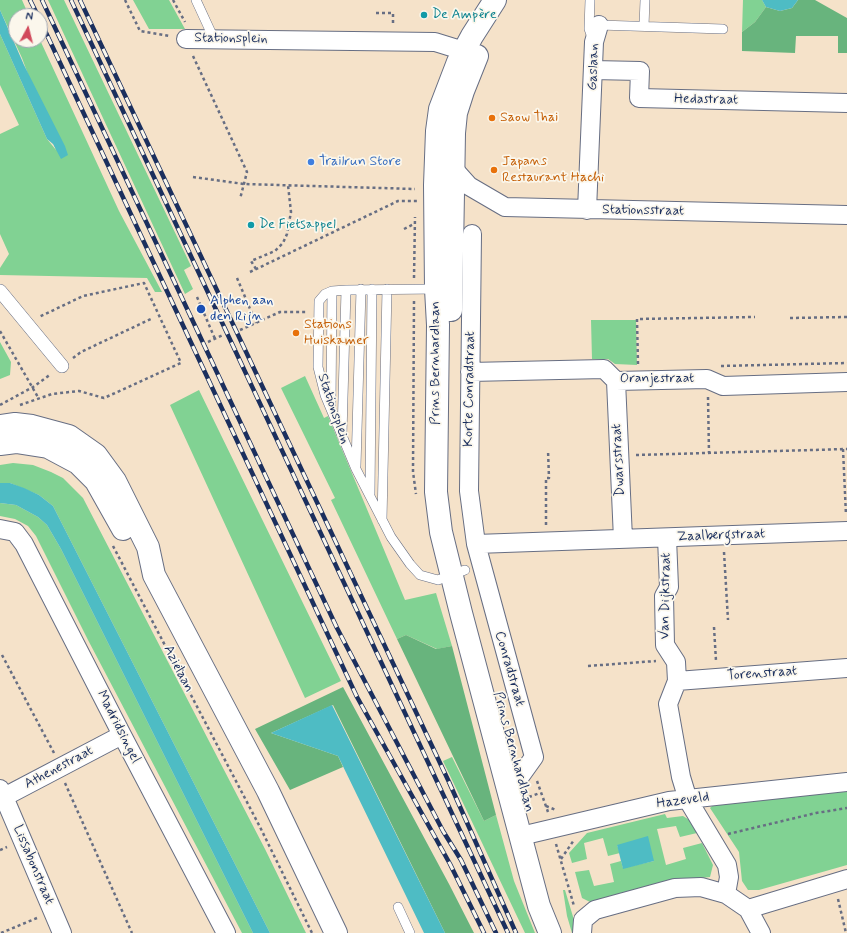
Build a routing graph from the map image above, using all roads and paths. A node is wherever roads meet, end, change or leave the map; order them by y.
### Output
1 (125, 0) edge
2 (173, 0) edge
3 (196, 0) edge
4 (495, 0) edge
5 (510, 0) edge
6 (590, 0) edge
7 (645, 0) edge
8 (376, 13) dead end
9 (599, 25) joint
10 (644, 26) junction
11 (723, 29) dead end
12 (186, 39) junction
13 (214, 39) junction
14 (393, 42) junction
15 (594, 42) junction
16 (471, 52) junction
17 (593, 70) junction
18 (847, 103) edge
19 (437, 150) junction
20 (452, 167) junction
21 (193, 176) dead end
22 (244, 184) junction
23 (288, 185) junction
24 (415, 189) dead end
25 (240, 199) dead end
26 (415, 200) dead end
27 (587, 210) junction
28 (847, 215) edge
29 (415, 224) dead end
30 (404, 229) dead end
31 (472, 234) dead end
32 (256, 269) junction
33 (250, 272) dead end
34 (237, 278) dead end
35 (361, 289) junction
36 (443, 289) junction
37 (346, 290) junction
38 (372, 290) junction
39 (387, 290) junction
40 (0, 291) edge
41 (332, 291) junction
42 (197, 297) dead end
43 (755, 317) dead end
44 (847, 317) edge
45 (790, 318) dead end
46 (26, 323) junction
47 (256, 323) dead end
48 (0, 331) edge
49 (223, 336) dead end
50 (216, 339) junction
51 (208, 342) dead end
52 (847, 362) edge
53 (62, 366) dead end
54 (470, 372) junction
55 (712, 372) junction
56 (638, 380) junction
57 (616, 381) junction
58 (847, 382) edge
59 (39, 399) junction
60 (13, 407) dead end
61 (331, 409) junction
62 (0, 426) edge
63 (342, 439) junction
64 (0, 444) edge
65 (845, 449) edge
66 (548, 450) dead end
67 (709, 453) junction
68 (619, 455) junction
69 (356, 469) junction
70 (370, 497) junction
71 (382, 520) junction
72 (2, 529) edge
73 (847, 531) edge
74 (723, 536) junction
75 (667, 538) junction
76 (110, 539) dead end
77 (623, 539) junction
78 (546, 542) junction
79 (476, 544) junction
80 (458, 573) junction
81 (154, 575) junction
82 (728, 620) dead end
83 (714, 627) dead end
84 (2, 655) dead end
85 (674, 660) junction
86 (588, 666) dead end
87 (847, 668) edge
88 (717, 678) junction
89 (678, 681) junction
90 (122, 735) junction
91 (60, 767) junction
92 (513, 779) junction
93 (847, 782) edge
94 (2, 793) edge
95 (688, 800) junction
96 (847, 808) edge
97 (528, 834) junction
98 (711, 838) junction
99 (561, 860) dead end
100 (840, 881) edge
101 (726, 894) junction
102 (398, 907) dead end
103 (748, 909) junction
104 (52, 911) junction
105 (583, 927) edge
106 (328, 932) edge
107 (1, 933) edge
108 (62, 933) edge
109 (132, 933) edge
110 (226, 933) edge
111 (410, 933) edge
112 (550, 933) edge
113 (564, 933) edge
114 (762, 933) edge
115 (846, 933) edge

1 - 12 path
2 - 12 path
3 - 13 lane
4 - 16 main road, Prins Bernhardlaan
5 - 16 main road, Prins Bernhardlaan
6 - 15 lane
7 - 10 lane
8 - 14 path
9 - 10 lane, Gaslaan
9 - 15 street, Gaslaan
10 - 11 lane, Gaslaan
12 - 13 street, Stationsplein
12 - 22 path, Stationsplein
13 - 14 street, Stationsplein
14 - 16 street, Stationsplein
15 - 17 street, Gaslaan
16 - 19 main road, Prins Bernhardlaan
16 - 20 main road, Prins Bernhardlaan
17 - 18 street, Hedastraat
17 - 27 street, Gaslaan
19 - 20 lane
19 - 36 main road, Prins Bernhardlaan
20 - 27 street, Stationsstraat
20 - 36 main road, Prins Bernhardlaan
21 - 22 path
22 - 23 path
22 - 25 path, Stationsplein
23 - 24 path
23 - 32 path
26 - 32 path
27 - 28 street, Stationsstraat
29 - 30 path
31 - 54 street, Korte Conradstraat
32 - 33 path
34 - 47 path
35 - 37 lane
35 - 38 lane
35 - 69 lane
36 - 39 lane
36 - 80 main road, Prins Bernhardlaan
37 - 41 lane
37 - 63 lane
38 - 39 lane
38 - 70 lane
39 - 71 lane
40 - 46 street
41 - 61 lane
41 - 61 lane, Stationsplein
42 - 50 path
43 - 56 path
44 - 45 path
46 - 53 street
46 - 59 path
48 - 59 path
49 - 50 path
50 - 51 path
52 - 55 path
54 - 57 street, Oranjestraat
54 - 79 street, Korte Conradstraat
55 - 56 street, Oranjestraat
55 - 58 street, Oranjestraat
55 - 67 path
56 - 57 street, Oranjestraat
57 - 68 street, Dwarsstraat
59 - 60 path
61 - 63 lane, Stationsplein
62 - 81 main road, Aziëlaan
63 - 69 lane, Stationsplein
64 - 81 main road, Aziëlaan
65 - 67 path
65 - 73 path
66 - 78 path
67 - 68 path
68 - 77 street, Dwarsstraat
69 - 70 lane, Stationsplein
70 - 71 lane, Stationsplein
71 - 80 lane, Stationsplein
72 - 90 street, Madridsingel
73 - 74 street, Zaalbergstraat
74 - 75 street, Zaalbergstraat
74 - 82 path
75 - 77 street, Zaalbergstraat
75 - 85 street, Van Dijkstraat
76 - 106 path, Aziëlaan
77 - 78 street, Zaalbergstraat
78 - 79 street, Zaalbergstraat
79 - 92 street, Conradstraat
80 - 92 main road, Prins Bernhardlaan
81 - 106 main road, Aziëlaan
83 - 88 path
84 - 91 path
85 - 86 path
85 - 89 street, Van Dijkstraat
87 - 88 street, Torenstraat
88 - 89 street, Torenstraat
89 - 95 street
90 - 91 street, Athenestraat
90 - 110 street, Madridsingel
91 - 94 street, Athenestraat
91 - 109 path
92 - 97 main road, Prins Bernhardlaan
93 - 95 street, Hazeveld
94 - 104 street, Lissabonstraat
95 - 97 street, Hazeveld
95 - 98 street
96 - 98 path
97 - 112 main road, Prins Bernhardlaan
97 - 113 main road, Prins Bernhardlaan
98 - 101 street
99 - 105 path
100 - 103 street
100 - 115 path
101 - 103 street
101 - 105 street
102 - 111 lane
103 - 114 street
104 - 107 path
104 - 108 street, Lissabonstraat

